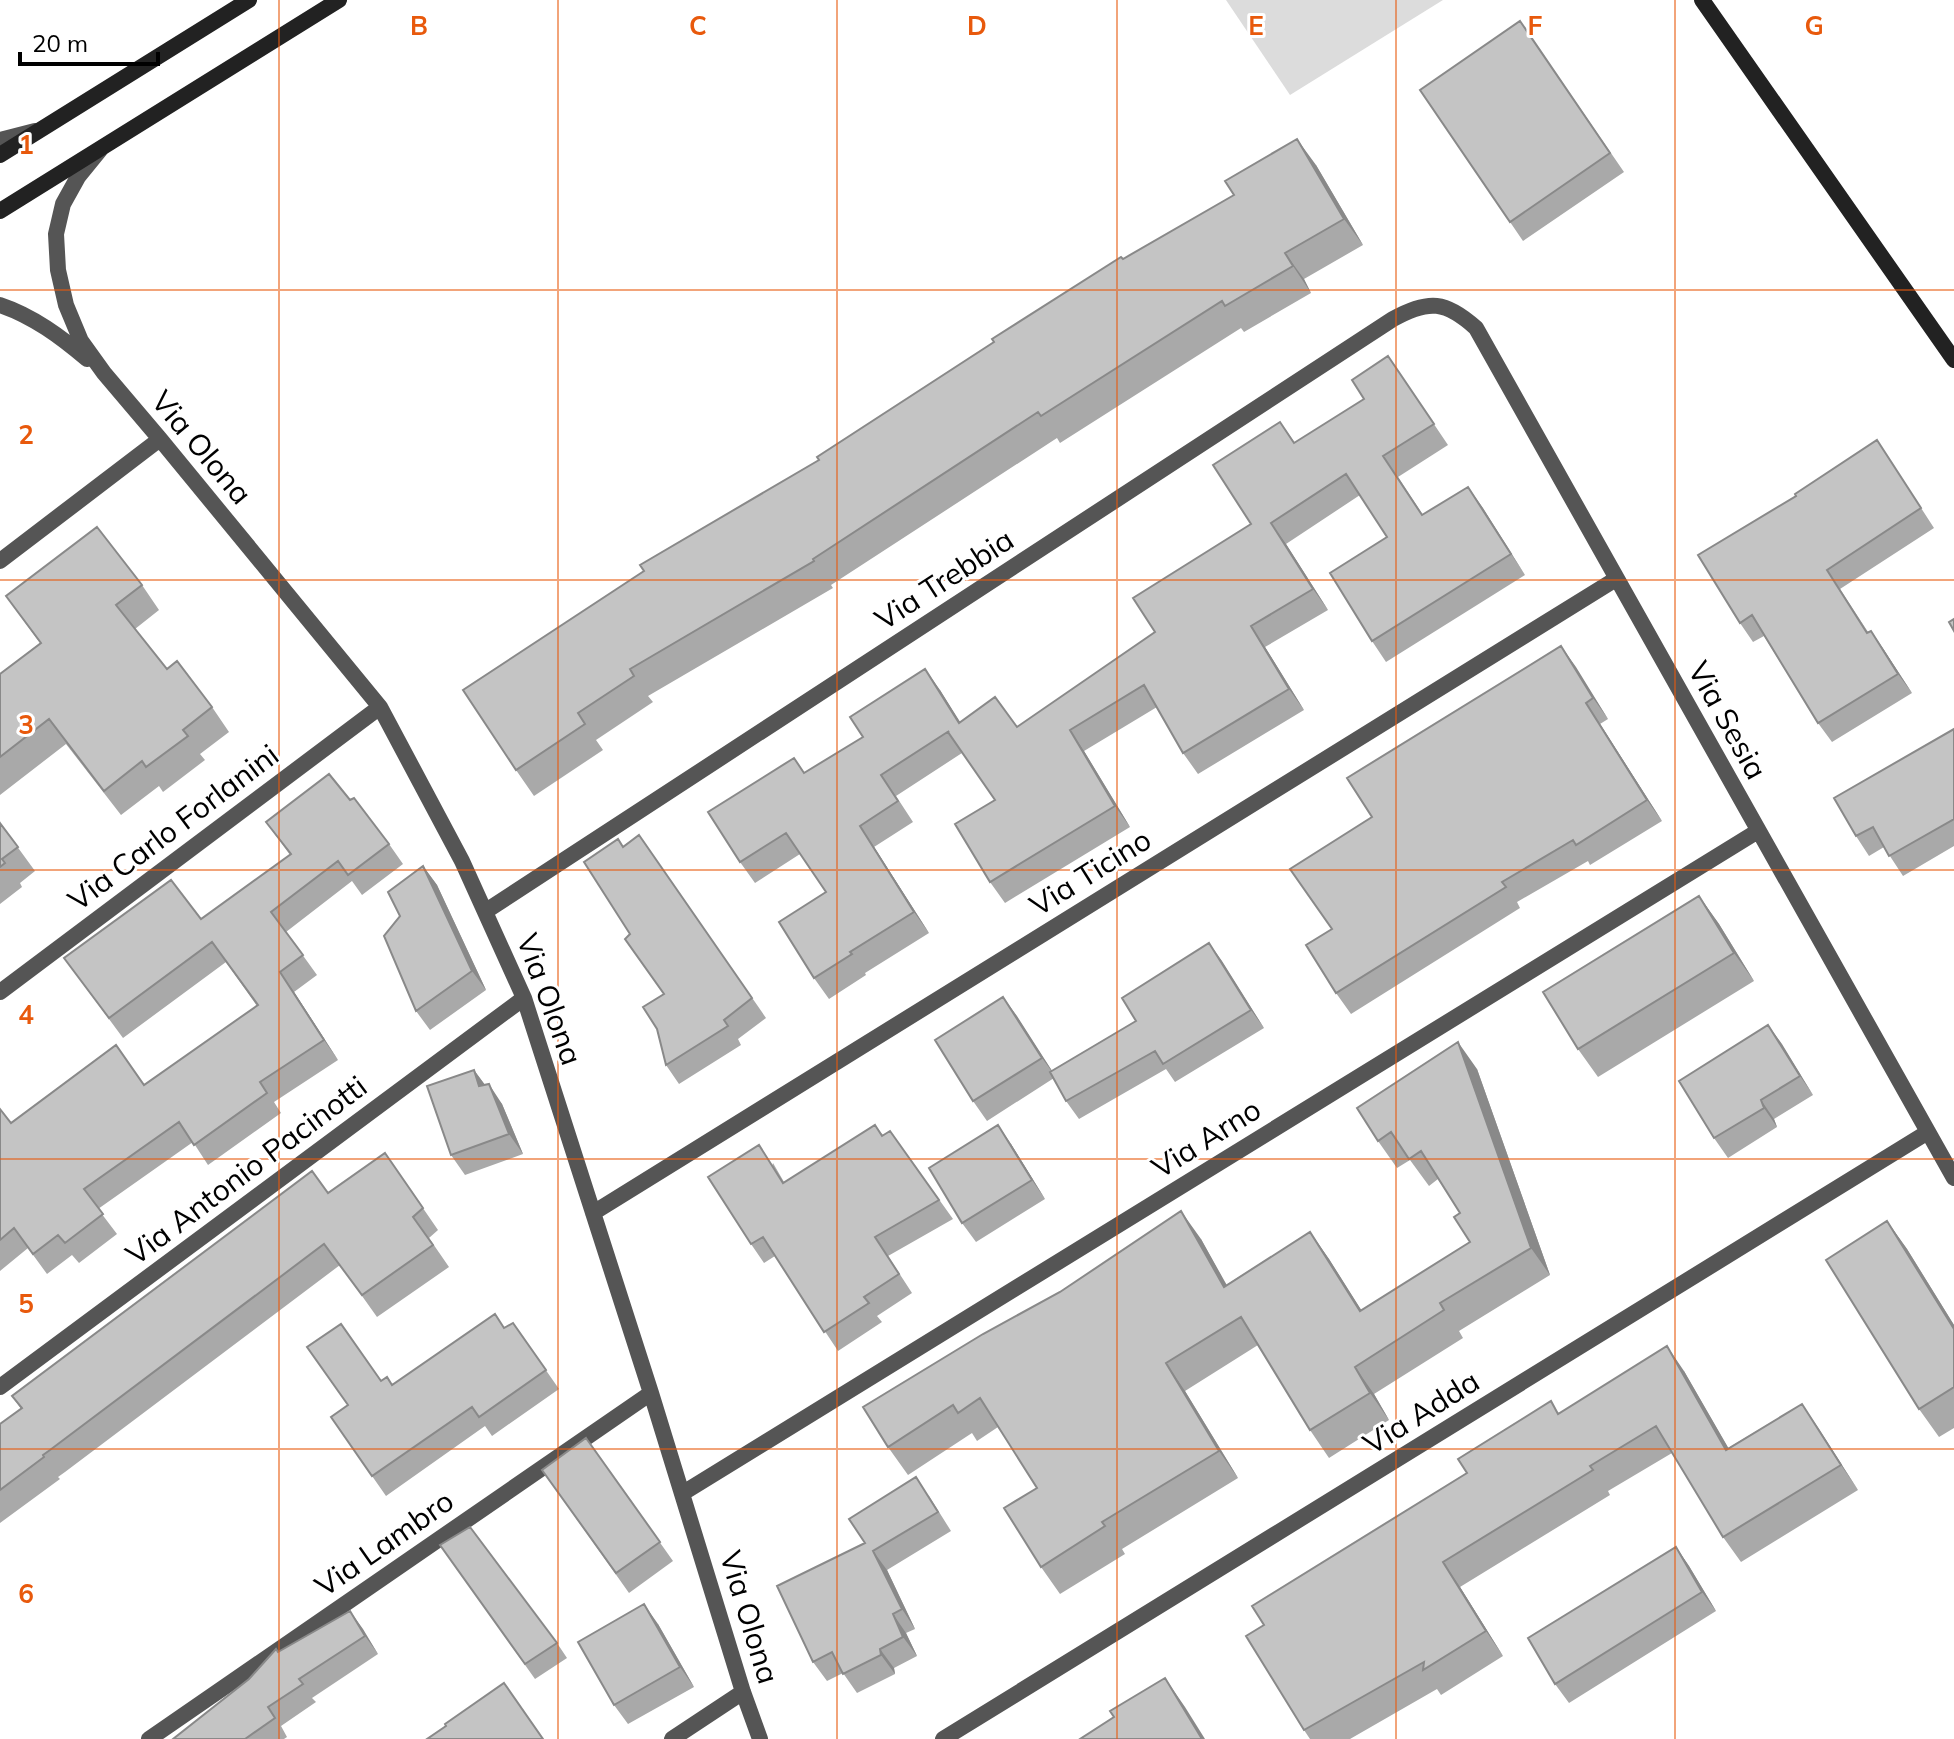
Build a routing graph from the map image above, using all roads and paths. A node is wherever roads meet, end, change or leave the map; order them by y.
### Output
1 (249, 0) edge
2 (339, 0) edge
3 (1702, 0) edge
4 (41, 129) junction
5 (0, 140) edge
6 (102, 147) junction
7 (0, 155) edge
8 (0, 211) edge
9 (0, 305) edge
10 (1438, 305) joint
11 (1954, 360) edge
12 (104, 373) junction
13 (160, 439) junction
14 (0, 561) edge
15 (1616, 579) junction
16 (380, 707) junction
17 (1758, 831) junction
18 (486, 911) junction
19 (0, 992) edge
20 (524, 998) junction
21 (1928, 1132) junction
22 (1954, 1178) edge
23 (593, 1213) junction
24 (0, 1387) edge
25 (651, 1393) junction
26 (683, 1493) junction
27 (743, 1692) junction
28 (149, 1739) edge
29 (672, 1739) edge
30 (760, 1739) edge
31 (943, 1739) edge

1 - 4 main road
2 - 6 main road
3 - 11 main road
4 - 5 street
4 - 7 main road
6 - 8 main road
6 - 12 street, Via Olona
9 - 12 street, Via Olona
10 - 15 street, Via Sesia
10 - 18 street, Via Trebbia
12 - 13 street, Via Olona
13 - 14 street
13 - 16 street, Via Olona
15 - 17 street, Via Sesia
15 - 23 street, Via Ticino
16 - 18 street, Via Olona
16 - 19 street, Via Carlo Forlanini
17 - 21 street, Via Sesia
17 - 26 street, Via Arno
18 - 20 street, Via Olona
20 - 23 street, Via Olona
20 - 24 street, Via Antonio Pacinotti
21 - 22 street, Via Sesia
21 - 31 street, Via Adda
23 - 25 street, Via Olona
25 - 26 street, Via Olona
25 - 28 street, Via Lambro
26 - 27 street, Via Olona
27 - 29 street
27 - 30 street, Via Olona

